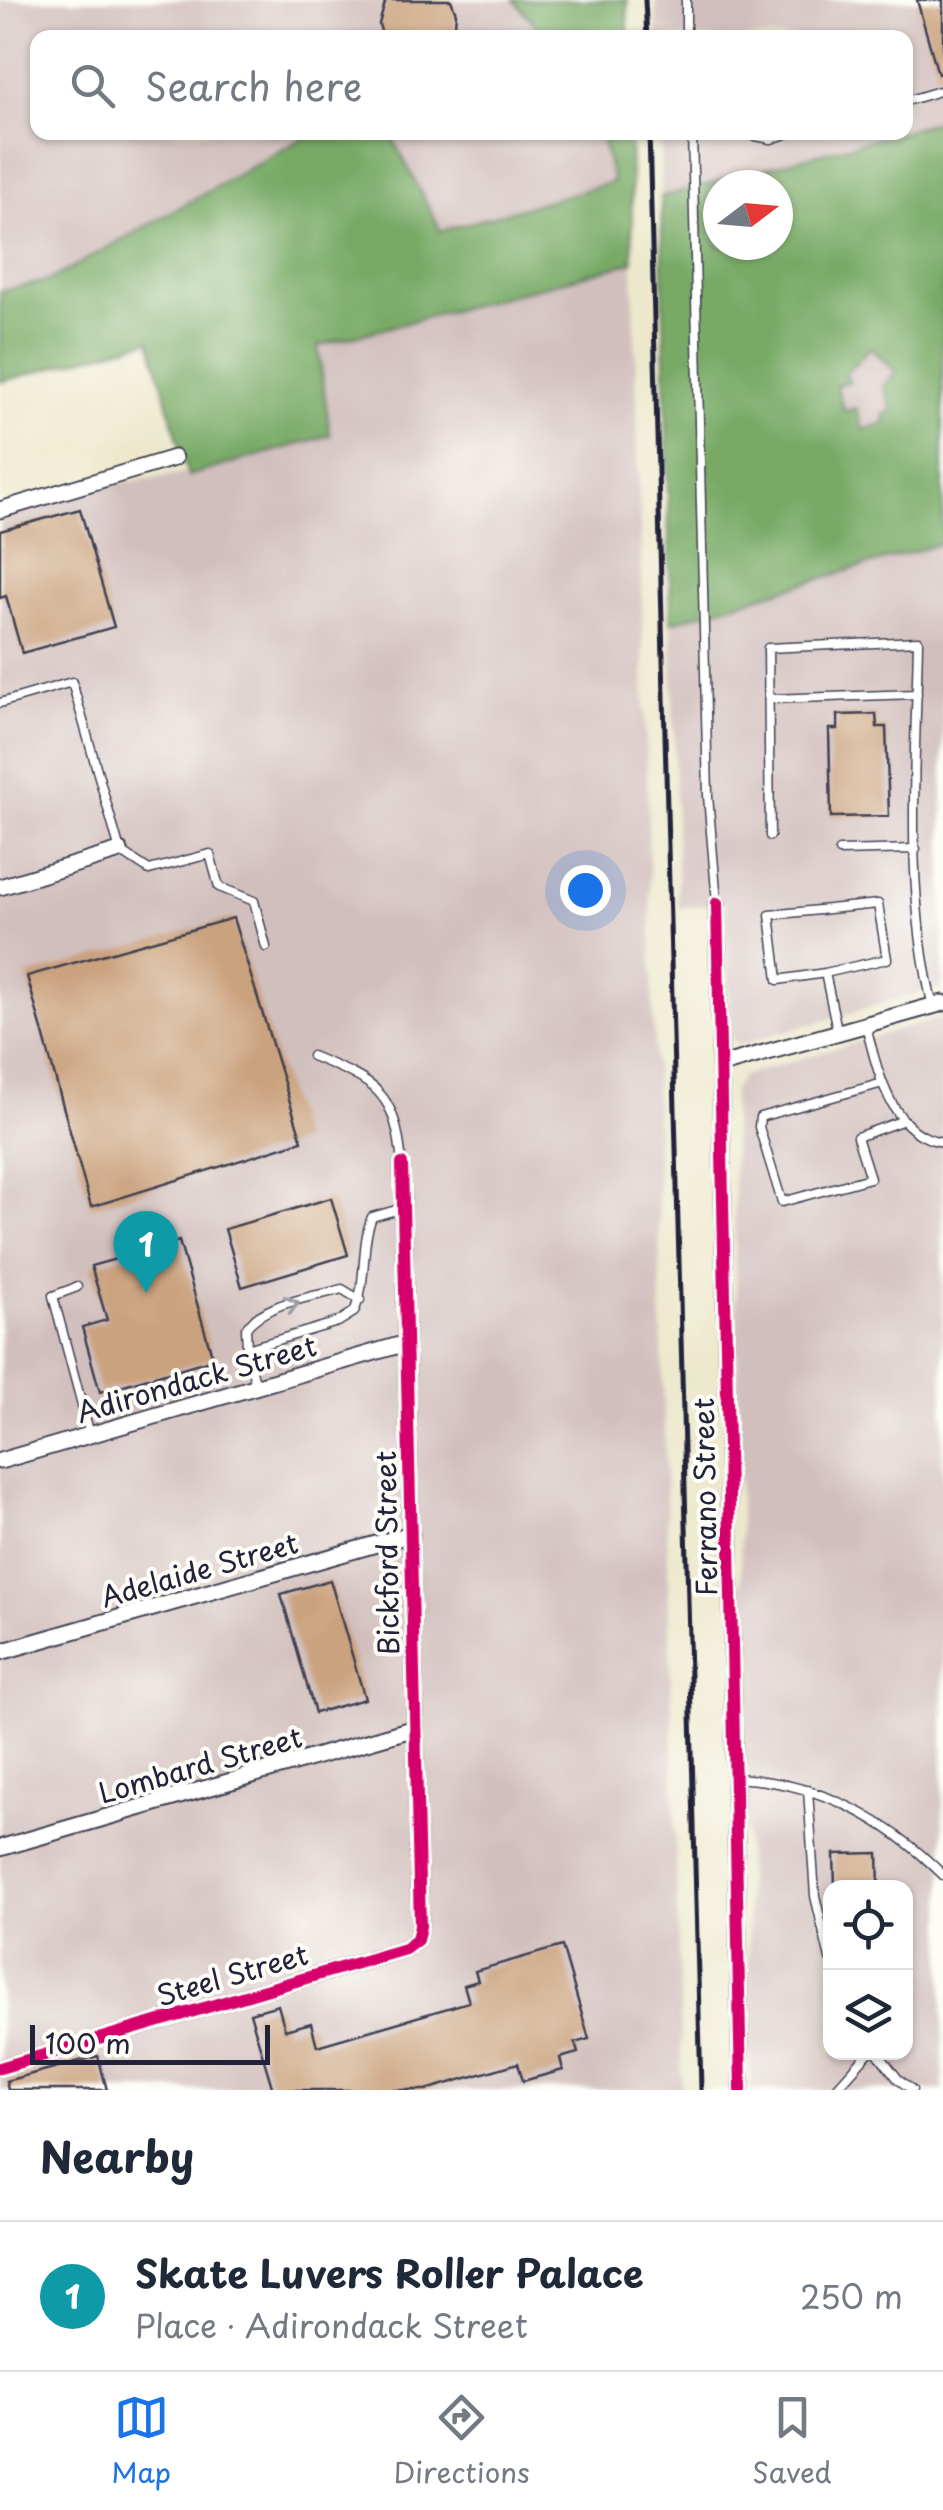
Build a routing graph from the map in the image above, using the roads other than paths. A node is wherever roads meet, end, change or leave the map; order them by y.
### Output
1 (686, 0) edge
2 (686, 30) edge
3 (943, 90) edge
4 (913, 99) edge
5 (692, 140) edge
6 (174, 458) dead end
7 (0, 510) edge
8 (917, 694) junction
9 (769, 698) junction
10 (0, 703) edge
11 (770, 836) dead end
12 (916, 848) junction
13 (120, 850) junction
14 (839, 851) dead end
15 (0, 887) edge
16 (718, 903) joint
17 (266, 947) dead end
18 (825, 973) junction
19 (938, 1005) edge
20 (866, 1026) junction
21 (838, 1034) junction
22 (312, 1056) dead end
23 (721, 1066) junction
24 (883, 1084) junction
25 (904, 1120) junction
26 (943, 1142) edge
27 (402, 1164) joint
28 (403, 1208) junction
29 (77, 1287) dead end
30 (360, 1300) junction
31 (406, 1343) junction
32 (246, 1349) junction
33 (256, 1386) junction
34 (90, 1435) junction
35 (0, 1461) edge
36 (411, 1534) junction
37 (0, 1652) edge
38 (415, 1728) junction
39 (735, 1778) junction
40 (808, 1790) junction
41 (0, 1848) edge
42 (943, 1875) edge
43 (823, 1930) edge
44 (417, 1940) joint
45 (862, 2060) edge
46 (883, 2060) edge
47 (0, 2068) edge
48 (741, 2090) edge
49 (834, 2090) edge
50 (912, 2090) edge

1 - 2 lane
3 - 4 lane
5 - 16 lane
6 - 7 street
8 - 9 lane
8 - 9 lane
8 - 12 lane
9 - 11 lane
10 - 13 lane
12 - 14 lane
12 - 19 lane
13 - 15 street
13 - 17 lane
16 - 23 street, Ferrano Street
18 - 18 lane
18 - 21 lane
19 - 20 street
20 - 21 street
20 - 24 lane
21 - 23 street
22 - 27 lane
23 - 39 street, Ferrano Street
24 - 25 lane
24 - 25 lane
25 - 26 lane
27 - 28 street, Bickford Street
28 - 30 lane
28 - 31 street, Bickford Street
29 - 34 lane
30 - 32 lane
32 -> 30 lane
31 - 33 street, Adirondack Street
31 - 36 street, Bickford Street
32 - 33 lane
33 - 34 street, Adirondack Street
34 - 35 street, Adirondack Street
36 - 37 street, Adelaide Street
36 - 38 street, Bickford Street
38 - 41 street, Lombard Street
38 - 44 street, Bickford Street
39 - 40 lane
39 - 48 street, Ferrano Street
40 - 42 lane
40 - 43 lane
44 - 47 street, Steel Street
45 - 49 lane
46 - 50 lane

